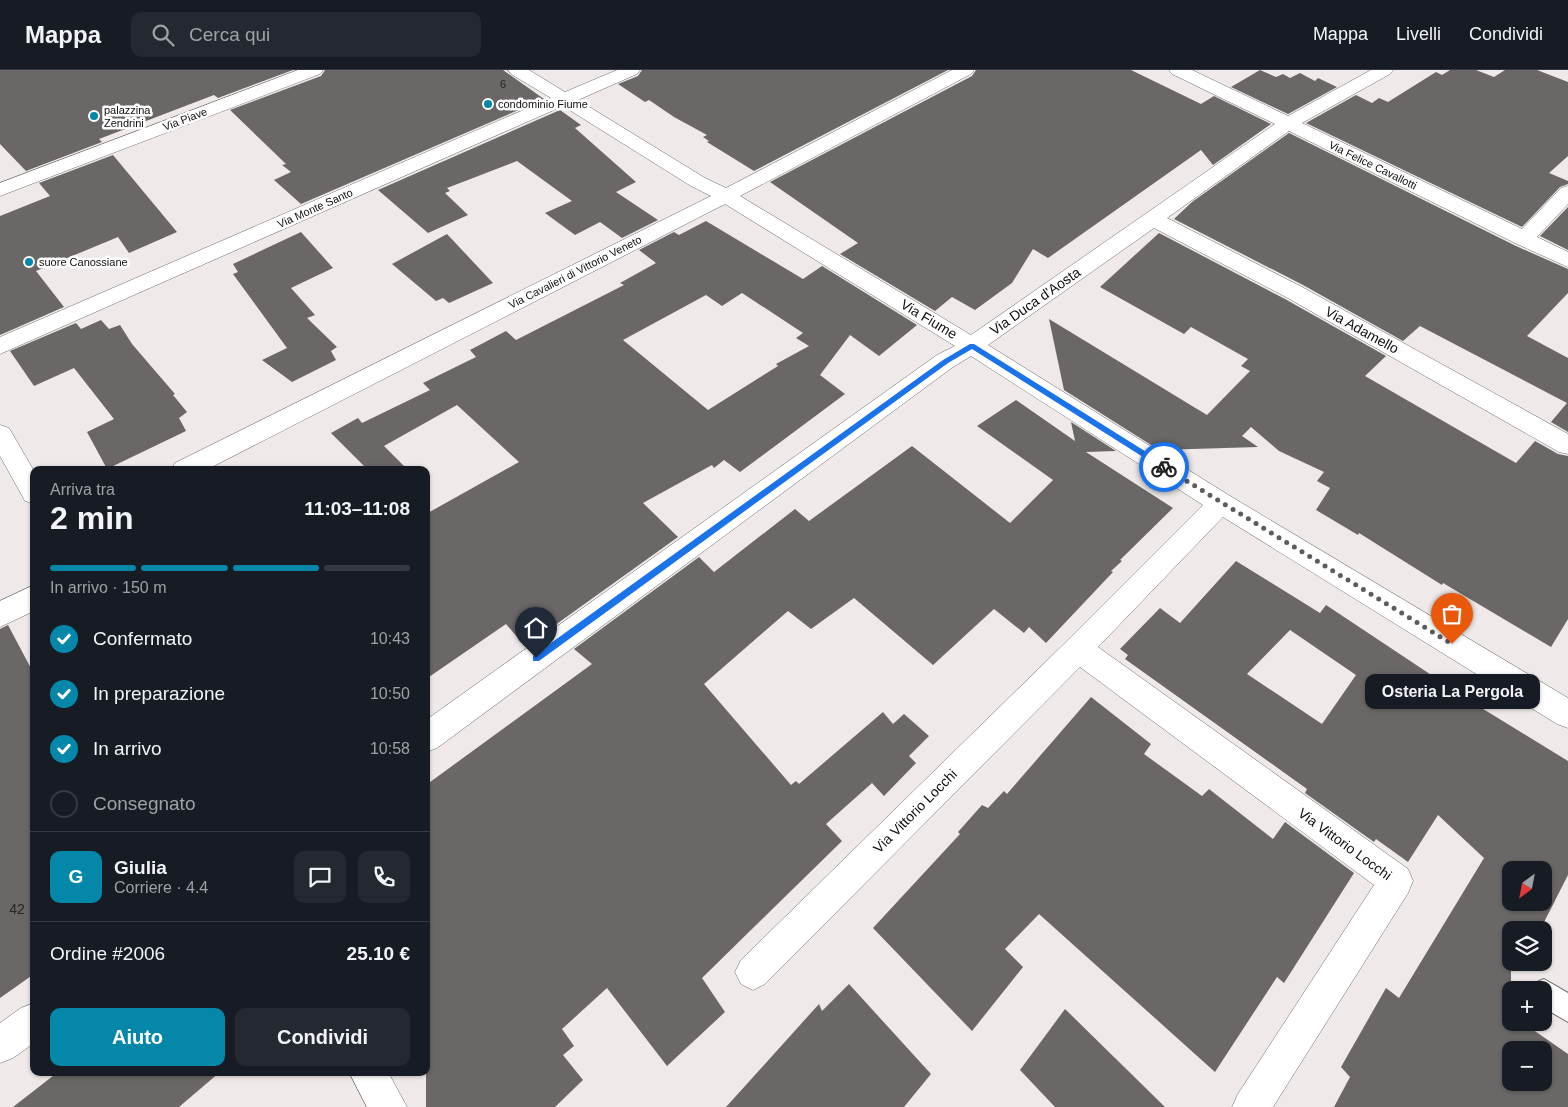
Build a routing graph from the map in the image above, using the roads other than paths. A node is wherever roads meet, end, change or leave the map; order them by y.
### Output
1 (314, 70) edge
2 (517, 70) edge
3 (631, 70) edge
4 (965, 70) edge
5 (1178, 70) edge
6 (1384, 70) edge
7 (563, 100) junction
8 (1287, 124) junction
9 (0, 190) edge
10 (1568, 192) edge
11 (725, 195) junction
12 (1153, 219) junction
13 (1524, 239) junction
14 (1568, 260) edge
15 (0, 346) edge
16 (972, 346) junction
17 (0, 434) edge
18 (1568, 445) edge
19 (192, 466) edge
20 (30, 487) edge
21 (1221, 503) junction
22 (30, 598) edge
23 (0, 615) edge
24 (1078, 649) junction
25 (1568, 714) edge
26 (430, 735) edge
27 (753, 972) dead end
28 (1552, 998) edge
29 (1568, 1009) edge
30 (30, 1024) edge
31 (0, 1045) edge
32 (369, 1076) edge
33 (388, 1107) edge
34 (1251, 1107) edge

1 - 9 street, Via Piave
2 - 7 street, Via Fiume
3 - 7 street, Via Monte Santo
4 - 11 street, Via Cavalieri di Vittorio Veneto
5 - 8 street, Via Felice Cavallotti
6 - 8 street, Via Duca d'Aosta
7 - 11 street, Via Fiume
7 - 15 street, Via Monte Santo
8 - 12 street, Via Duca d'Aosta
8 - 13 street, Via Felice Cavallotti
10 - 13 street
11 - 16 street, Via Fiume
11 - 19 street, Via Cavalieri di Vittorio Veneto
12 - 16 street, Via Duca d'Aosta
12 - 18 street, Via Adamello
13 - 14 street, Via Felice Cavallotti
16 - 21 street, Via Fiume
16 - 26 street, Via Duca d'Aosta
17 - 20 street
21 - 24 street, Via Vittorio Locchi
21 - 25 street, Via Fiume
22 - 23 street
24 - 27 street, Via Vittorio Locchi
24 - 34 street, Via Vittorio Locchi
28 - 29 lane
30 - 31 street
32 - 33 street

